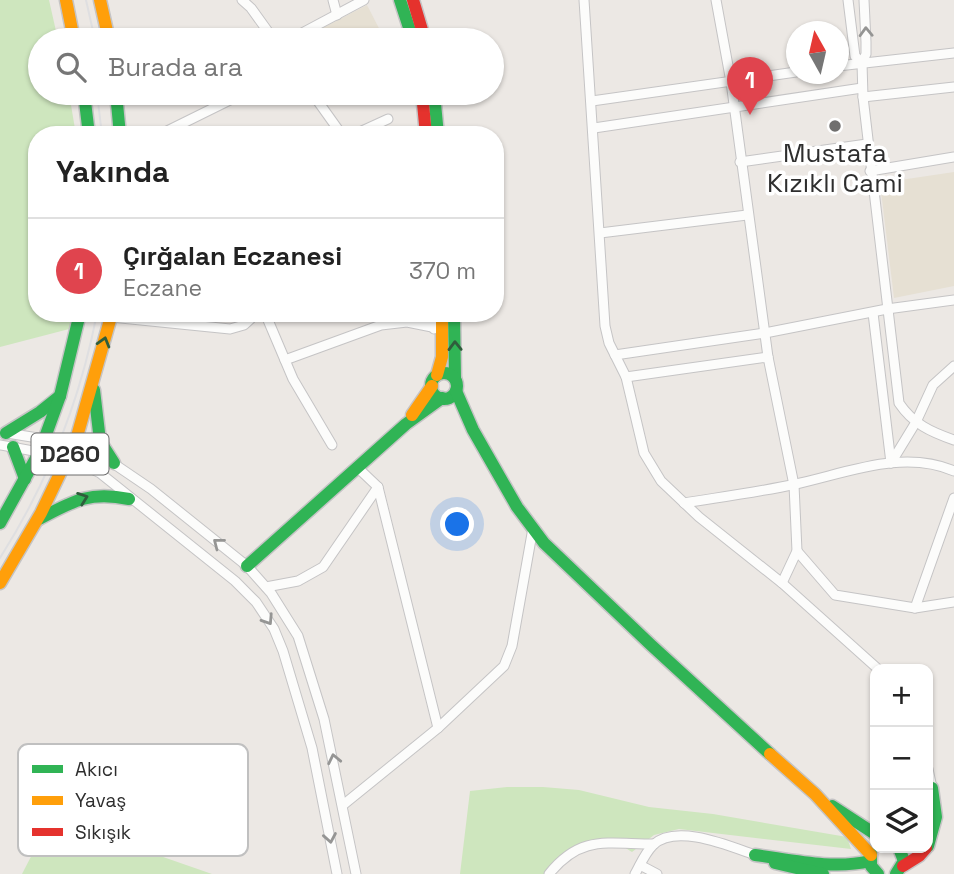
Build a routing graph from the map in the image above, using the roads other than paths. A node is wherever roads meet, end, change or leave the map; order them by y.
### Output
1 (66, 0) edge
2 (100, 0) edge
3 (242, 0) edge
4 (333, 0) edge
5 (364, 0) edge
6 (400, 0) edge
7 (413, 0) edge
8 (584, 0) edge
9 (716, 0) edge
10 (848, 0) edge
11 (864, 0) edge
12 (337, 15) junction
13 (72, 28) edge
14 (106, 28) edge
15 (265, 28) edge
16 (312, 28) edge
17 (409, 28) edge
18 (421, 28) edge
19 (954, 53) edge
20 (862, 63) junction
21 (849, 65) edge
22 (786, 74) edge
23 (731, 82) junction
24 (954, 88) edge
25 (862, 93) junction
26 (592, 101) junction
27 (85, 105) edge
28 (117, 105) edge
29 (219, 105) edge
30 (321, 105) edge
31 (423, 105) edge
32 (435, 105) edge
33 (733, 108) junction
34 (388, 119) dead end
35 (88, 126) edge
36 (119, 126) edge
37 (177, 126) edge
38 (336, 126) edge
39 (373, 126) edge
40 (425, 126) edge
41 (437, 126) edge
42 (594, 128) junction
43 (867, 144) junction
44 (954, 157) edge
45 (740, 162) junction
46 (870, 171) junction
47 (747, 215) junction
48 (600, 233) junction
49 (954, 300) edge
50 (887, 309) junction
51 (873, 313) junction
52 (77, 322) edge
53 (110, 322) edge
54 (171, 322) edge
55 (247, 322) edge
56 (269, 322) edge
57 (430, 322) edge
58 (442, 322) edge
59 (454, 322) edge
60 (432, 327) junction
61 (765, 333) junction
62 (443, 346) junction
63 (615, 355) junction
64 (768, 357) junction
65 (285, 360) junction
66 (954, 366) edge
67 (626, 377) junction
68 (434, 381) junction
69 (93, 382) junction
70 (456, 385) junction
71 (60, 396) junction
72 (442, 398) junction
73 (916, 422) junction
74 (405, 424) junction
75 (5, 439) edge
76 (76, 440) junction
77 (954, 440) edge
78 (42, 445) junction
79 (332, 446) dead end
80 (68, 459) junction
81 (114, 463) junction
82 (891, 463) junction
83 (358, 468) junction
84 (954, 471) edge
85 (25, 479) junction
86 (794, 485) junction
87 (378, 487) junction
88 (954, 498) edge
89 (129, 499) junction
90 (684, 503) junction
91 (39, 519) junction
92 (0, 523) edge
93 (533, 528) junction
94 (797, 551) junction
95 (247, 566) junction
96 (231, 578) junction
97 (0, 583) edge
98 (782, 583) junction
99 (266, 587) junction
100 (954, 602) edge
101 (915, 608) junction
102 (872, 664) edge
103 (438, 728) junction
104 (815, 794) junction
105 (933, 796) edge
106 (342, 804) junction
107 (870, 832) edge
108 (933, 833) edge
109 (654, 844) junction
110 (904, 853) edge
111 (922, 853) edge
112 (872, 854) edge
113 (755, 855) junction
114 (637, 870) edge
115 (900, 870) edge
116 (337, 874) edge
117 (356, 874) edge
118 (549, 874) edge
119 (657, 874) edge
120 (823, 874) edge
121 (878, 874) edge

1 - 13 main road
2 - 14 main road
3 - 15 street
4 - 12 street
5 - 12 street
6 - 17 main road
7 - 18 main road
8 - 26 street
9 - 23 street
10 - 20 street
20 -> 11 street
12 - 16 street
19 - 20 street
20 - 21 street
20 - 25 street
22 - 23 street
23 - 26 street
23 - 33 street
24 - 25 street
25 - 33 street
25 - 43 street
26 - 42 street
27 - 35 main road
28 - 36 main road
29 - 37 street
30 - 38 street
31 - 40 main road
32 - 41 main road
33 - 42 street
33 - 45 street
34 - 39 street
42 - 48 street
43 - 45 street
43 - 46 street
44 - 46 street
45 - 47 street
46 - 50 street
47 - 48 street
47 - 61 street
48 - 63 street
49 - 50 street
50 - 51 street
50 - 73 street
51 - 61 street
51 - 82 street
52 - 71 main road, D260
69 -> 53 main road, D260
54 - 55 street
56 - 65 street
57 - 60 street
58 - 62 main road
70 -> 59 main road
60 - 62 street
60 - 65 street
61 - 63 street
61 - 64 street
62 - 68 main road
63 - 67 street
64 - 67 street
64 - 86 street
65 - 79 street
66 - 73 street
67 - 90 street
68 - 70 main road
68 - 72 main road
68 - 74 main road
69 - 76 main road, D260
69 - 81 main road
70 - 72 main road
70 - 93 main road
71 - 75 main road
71 - 78 main road, D260
72 - 74 main road
73 - 77 street
73 - 82 street
74 - 83 main road
75 - 78 street
75 - 78 street
75 - 85 main road
76 - 78 street
76 - 80 main road, D260
76 - 81 street
78 - 80 street
78 - 85 main road, D260
80 - 89 street
80 - 91 main road, D260
95 -> 81 street
82 - 84 street
82 - 86 street
83 - 87 street
83 - 95 main road
85 - 92 main road, D260
86 - 90 street
86 - 94 street
87 - 99 street
87 - 103 street
88 - 101 street
91 -> 89 main road
89 - 96 street
90 - 98 street
91 - 97 main road, D260
93 - 103 street
93 - 104 main road
94 - 98 street
94 - 101 street
95 - 96 street
95 - 99 street
96 -> 116 street
98 - 102 street
106 -> 99 street
100 - 101 street
103 - 106 street
104 - 107 main road
104 - 112 main road
105 - 108 main road
106 - 117 street
109 - 113 street
109 - 114 street
109 - 118 street
110 - 115 main road
111 - 115 main road
112 - 113 main road
112 - 121 main road
113 - 120 main road
114 - 119 street

